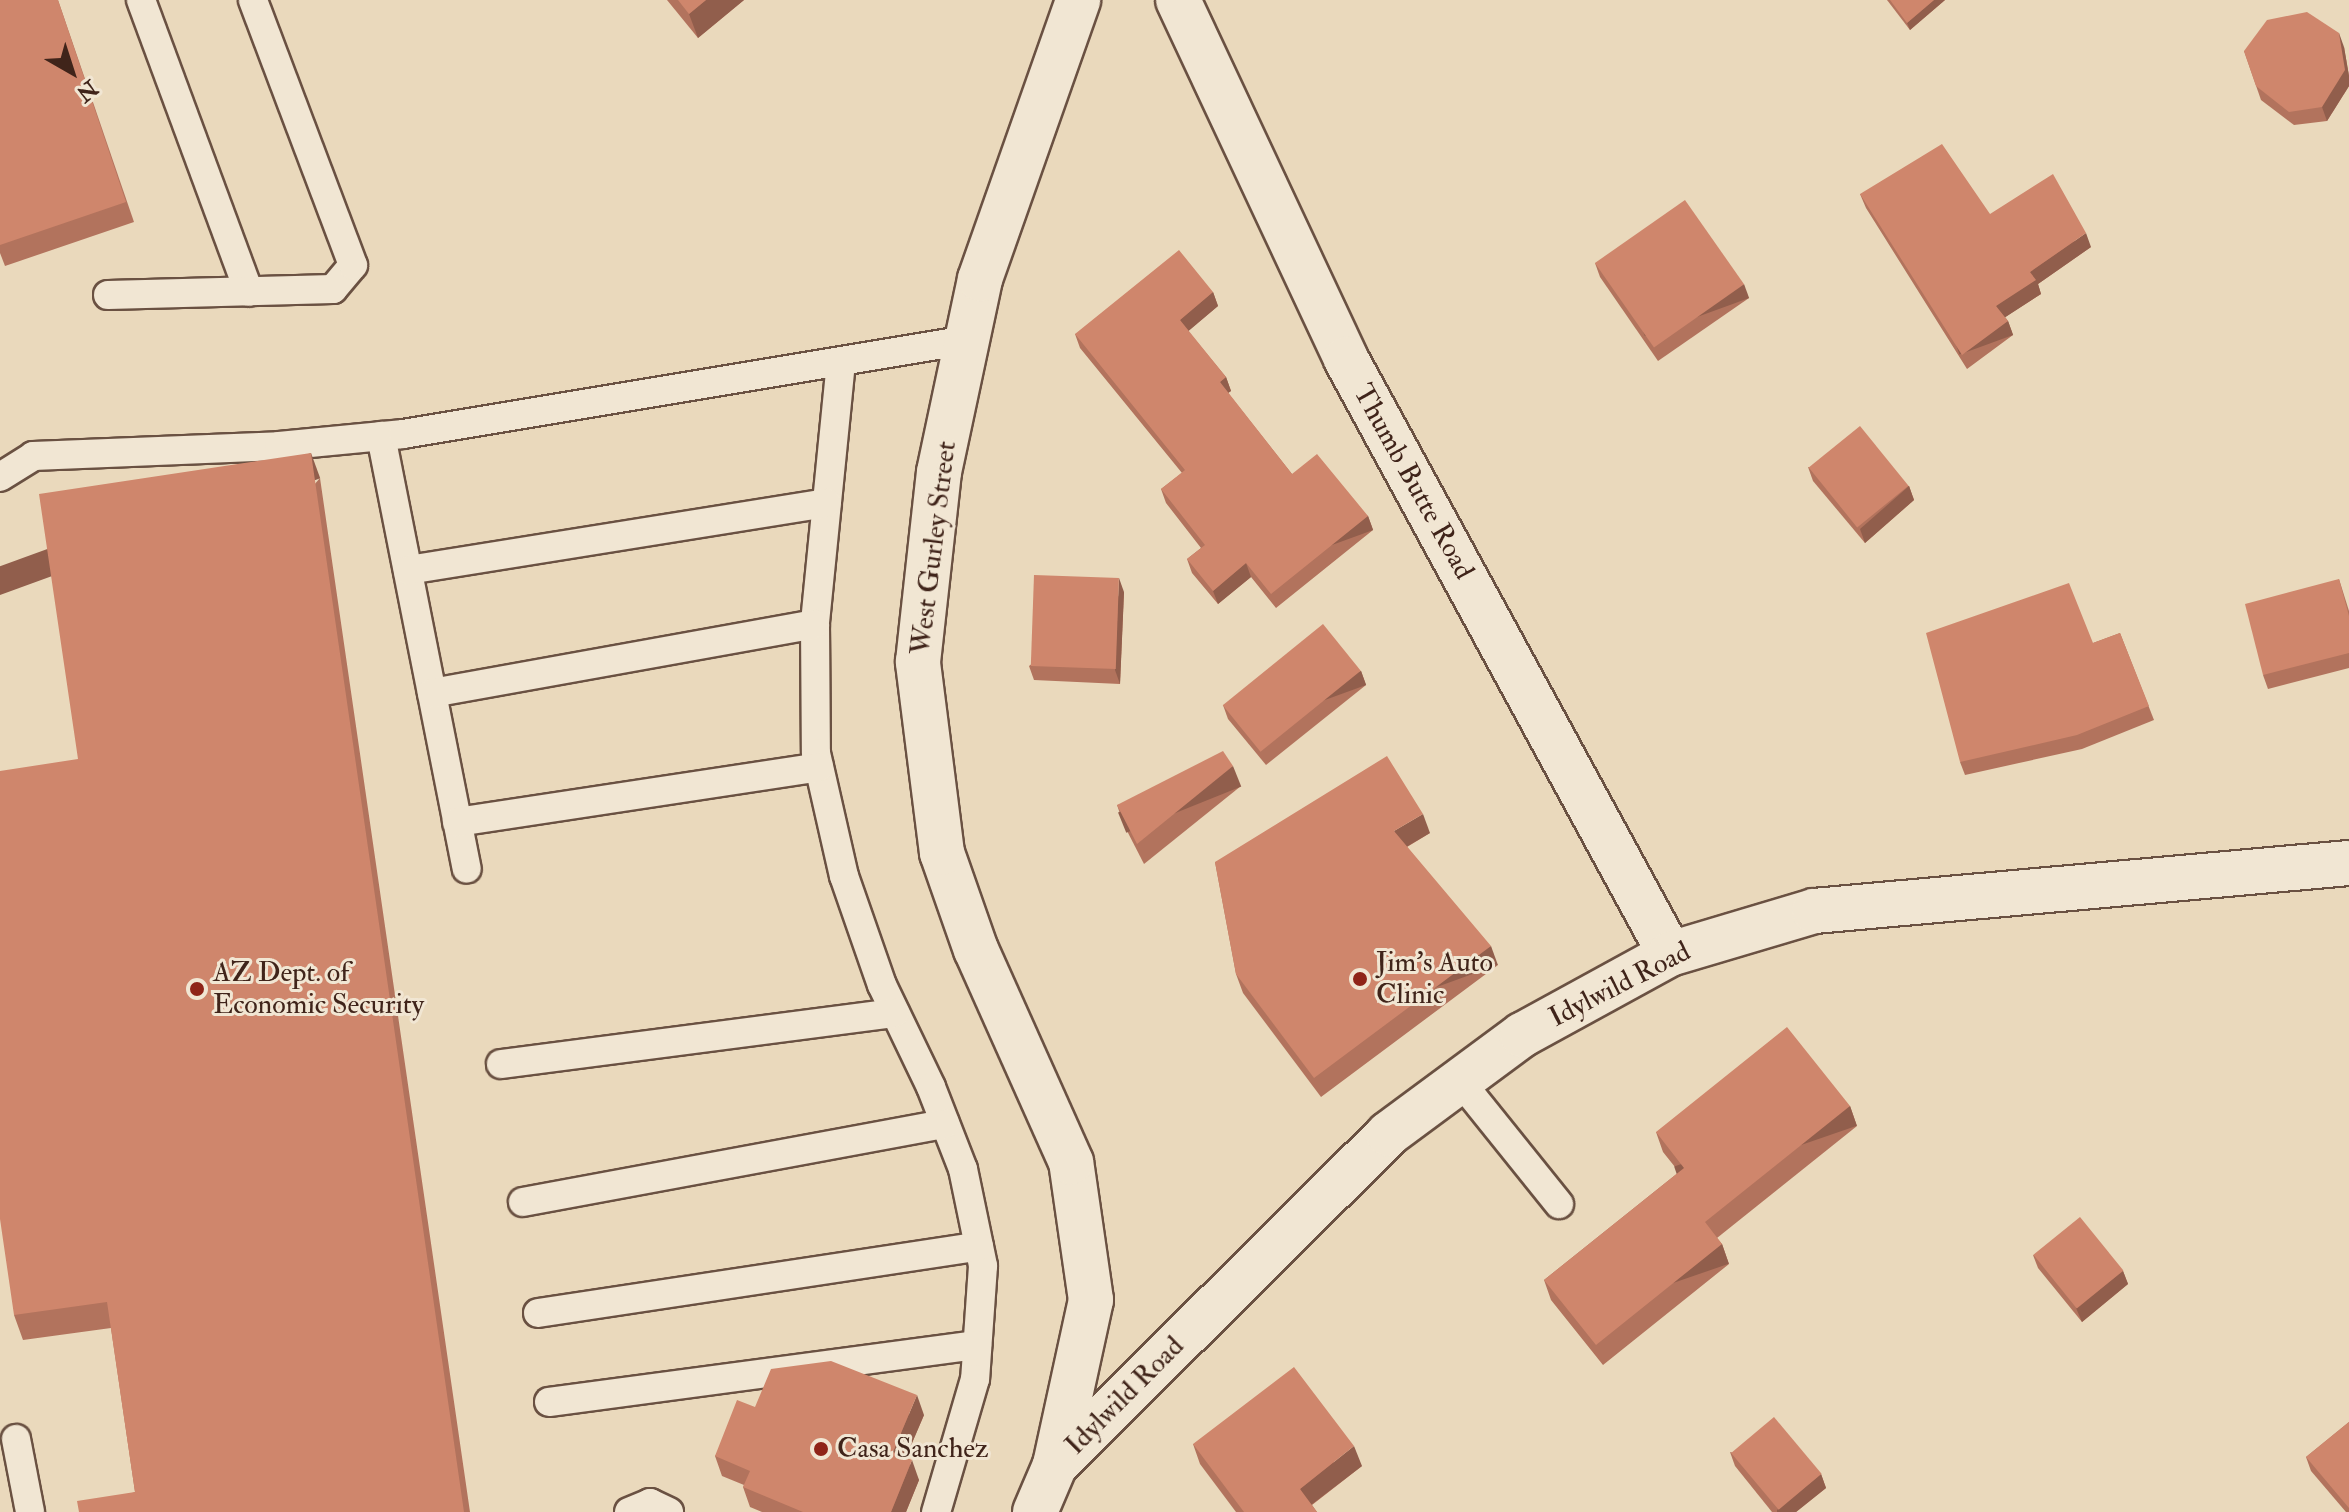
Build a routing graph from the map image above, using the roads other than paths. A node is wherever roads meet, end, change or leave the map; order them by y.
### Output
1 (141, 0) edge
2 (253, 0) edge
3 (1078, 0) edge
4 (1178, 0) edge
5 (249, 292) junction
6 (108, 295) dead end
7 (967, 340) junction
8 (841, 362) junction
9 (381, 436) junction
10 (0, 477) edge
11 (827, 503) junction
12 (408, 570) junction
13 (815, 624) junction
14 (432, 693) junction
15 (819, 767) junction
16 (457, 822) junction
17 (2349, 863) edge
18 (467, 869) dead end
19 (1670, 954) junction
20 (895, 1013) junction
21 (501, 1064) dead end
22 (1460, 1081) junction
23 (945, 1124) junction
24 (523, 1202) dead end
25 (1559, 1204) dead end
26 (979, 1246) junction
27 (538, 1313) dead end
28 (977, 1345) junction
29 (549, 1402) dead end
30 (16, 1439) dead end
31 (1055, 1465) junction
32 (30, 1512) edge
33 (629, 1512) edge
34 (669, 1512) edge
35 (936, 1512) edge
36 (1035, 1512) edge

1 - 5 lane
2 - 5 lane
3 - 7 street, West Gurley Street
4 - 19 street, Thumb Butte Road
5 - 6 lane
7 - 8 lane
7 - 31 street, West Gurley Street
8 - 9 lane
8 - 11 lane
9 - 10 lane
9 - 12 lane
11 - 12 lane
11 - 13 lane
12 - 14 lane
13 - 14 lane
13 - 15 lane
14 - 16 lane
15 - 16 lane
15 - 20 lane
16 - 18 lane
17 - 19 street, Idylwild Road
19 - 22 street, Idylwild Road
20 - 21 lane
20 - 23 lane
22 - 25 lane
22 - 31 street, Idylwild Road
23 - 24 lane
23 - 26 lane
26 - 27 lane
26 - 28 lane
28 - 29 lane
28 - 35 lane
30 - 32 lane
31 - 36 street, West Gurley Street
33 - 34 lane

